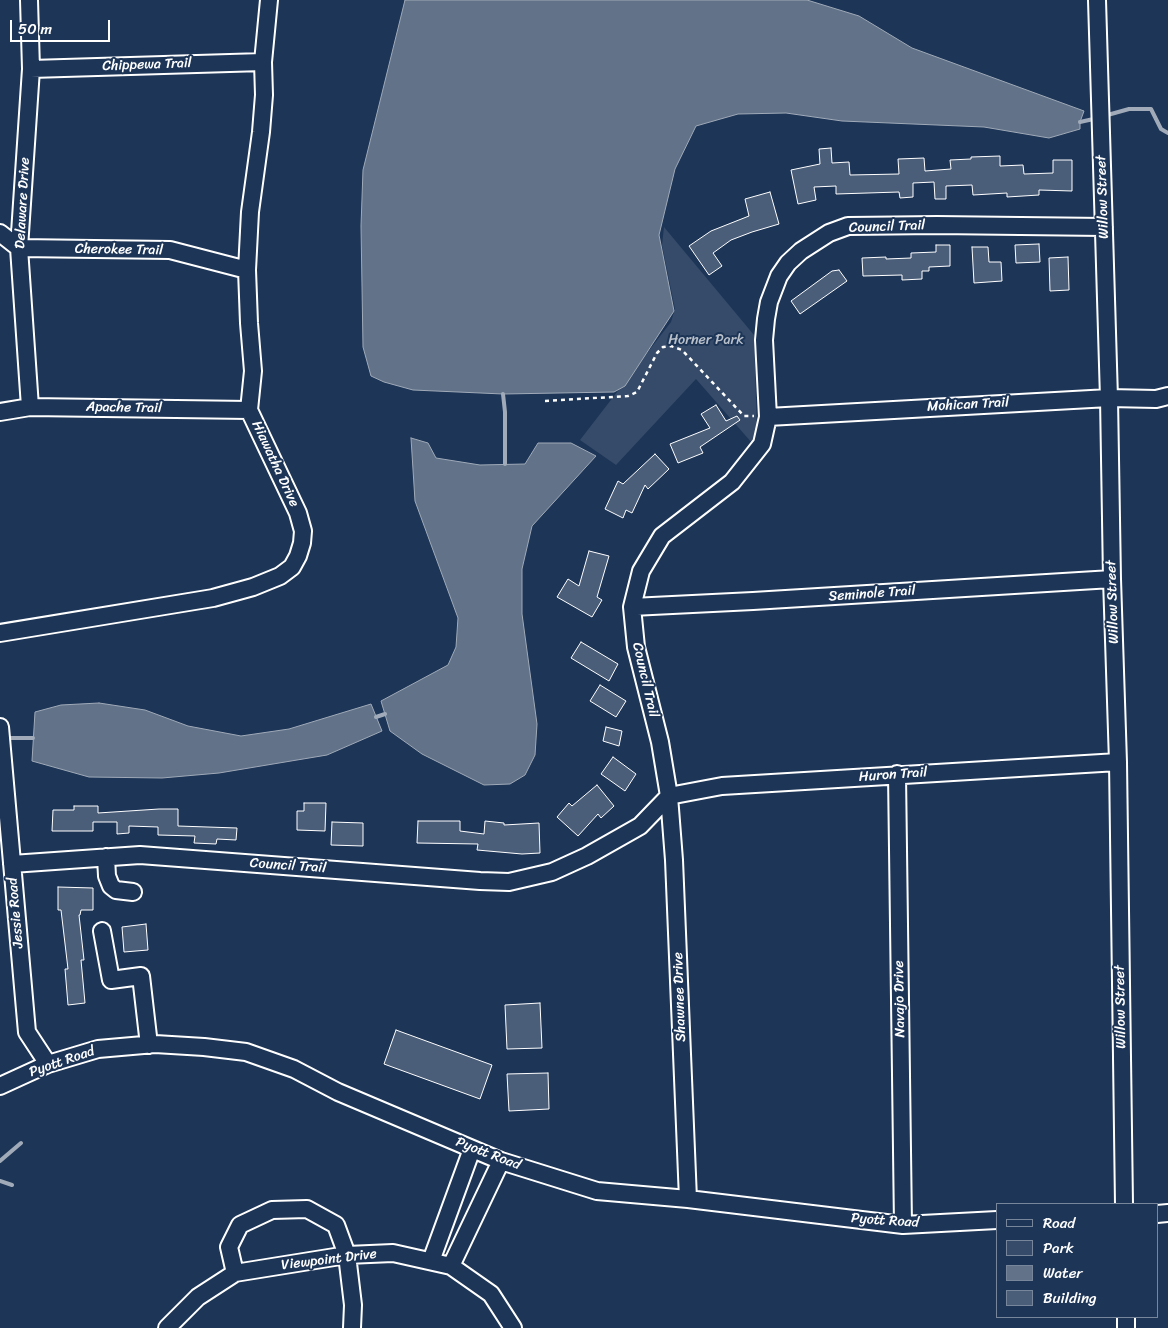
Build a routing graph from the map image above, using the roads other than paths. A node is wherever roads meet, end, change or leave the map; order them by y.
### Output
1 (29, 0) edge
2 (270, 0) edge
3 (1095, 1) edge
4 (263, 62) junction
5 (31, 69) junction
6 (1104, 227) junction
7 (0, 232) edge
8 (19, 248) junction
9 (247, 270) junction
10 (1168, 396) edge
11 (1109, 398) junction
12 (30, 407) junction
13 (249, 410) junction
14 (0, 412) edge
15 (768, 417) junction
16 (1112, 579) junction
17 (632, 607) junction
18 (0, 633) edge
19 (0, 728) edge
20 (1118, 762) junction
21 (897, 774) junction
22 (669, 796) junction
23 (106, 857) junction
24 (12, 864) junction
25 (133, 892) dead end
26 (102, 930) dead end
27 (149, 1045) junction
28 (48, 1064) junction
29 (0, 1086) edge
30 (472, 1149) junction
31 (500, 1161) junction
32 (688, 1200) junction
33 (1124, 1203) edge
34 (996, 1220) edge
35 (903, 1225) junction
36 (347, 1255) junction
37 (431, 1261) junction
38 (451, 1266) junction
39 (235, 1273) junction
40 (167, 1328) edge
41 (352, 1328) edge
42 (513, 1328) edge

1 - 5 street, Delaware Drive
2 - 4 street, Hiawatha Drive
3 - 6 street, Willow Street
4 - 5 street, Chippewa Trail
4 - 9 street, Hiawatha Drive
5 - 8 street, Delaware Drive
6 - 11 street, Willow Street
6 - 15 street, Council Trail
7 - 8 street
8 - 9 street, Cherokee Trail
8 - 12 street, Delaware Drive
9 - 13 street, Hiawatha Drive
10 - 11 street, Mohican Trail
11 - 15 street, Mohican Trail
11 - 16 street, Willow Street
12 - 13 street, Apache Trail
12 - 14 street, Apache Trail
13 - 18 street, Hiawatha Drive
15 - 17 street, Council Trail
16 - 17 street, Seminole Trail
16 - 20 street, Willow Street
17 - 22 street, Council Trail
19 - 24 street, Jessie Road
20 - 21 street, Huron Trail
20 - 33 street, Willow Street
21 - 22 street, Huron Trail
21 - 35 street, Navajo Drive
22 - 23 street, Council Trail
22 - 32 street, Shawnee Drive
23 - 24 street, Council Trail
23 - 25 street
24 - 28 street, Jessie Road
26 - 27 street
27 - 28 street, Pyott Road
27 - 30 street, Pyott Road
28 - 29 street, Pyott Road
30 - 31 street, Pyott Road
30 - 37 street
31 - 32 street, Pyott Road
31 - 38 street
32 - 35 street, Pyott Road
34 - 35 street, Pyott Road
36 - 37 street, Viewpoint Drive
36 - 39 street, Viewpoint Drive
36 - 39 street
36 - 41 street
37 - 38 street, Viewpoint Drive
38 - 42 street, Viewpoint Drive
39 - 40 street, Viewpoint Drive

